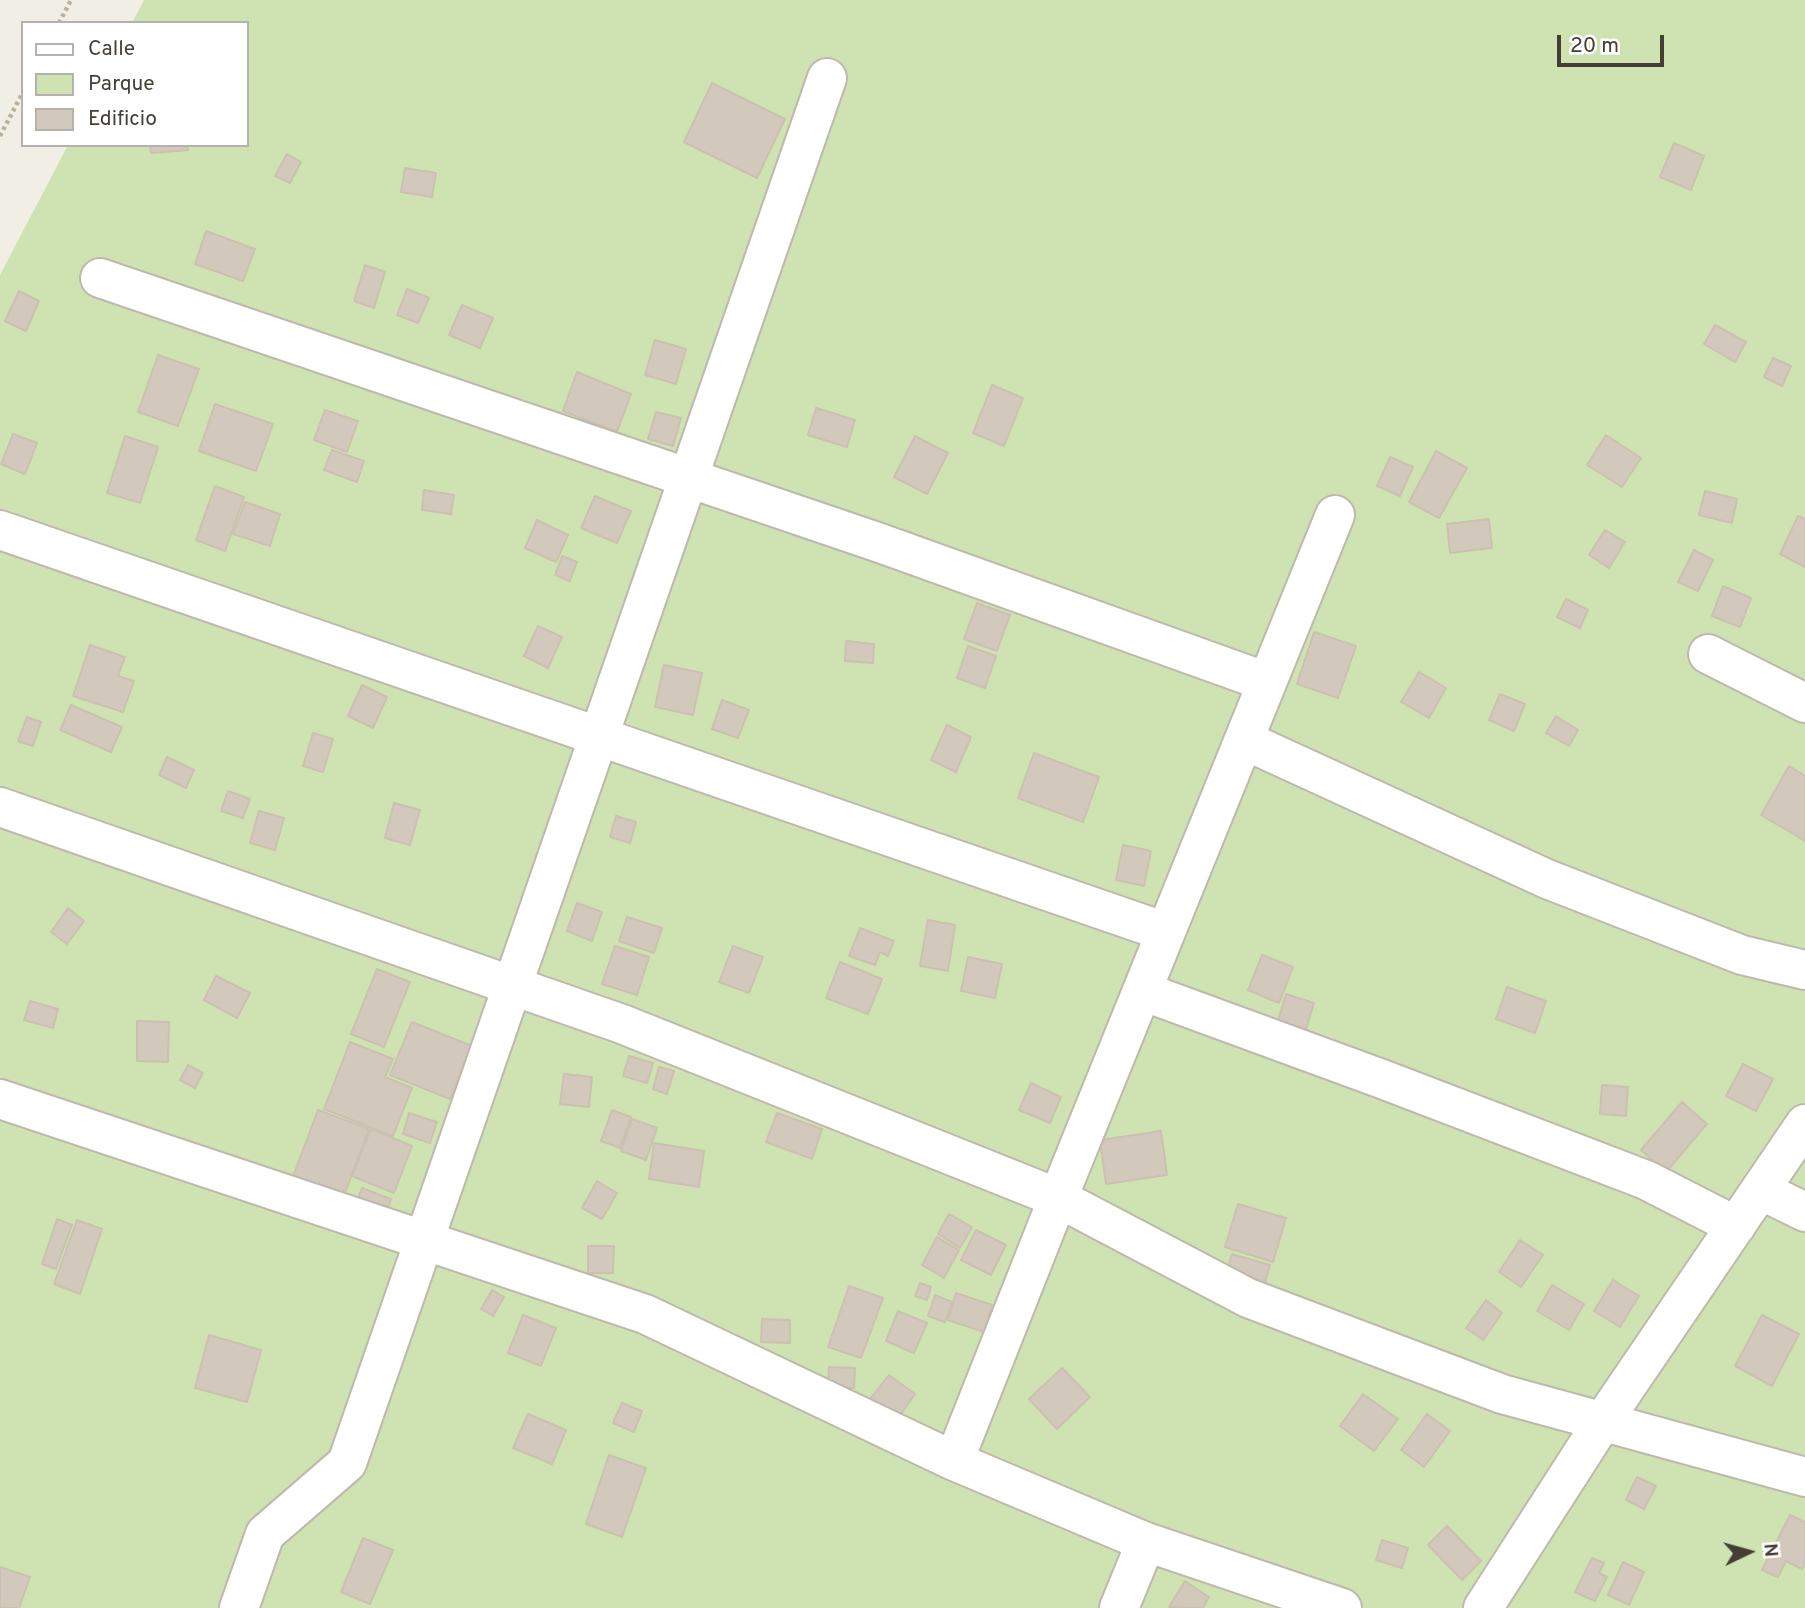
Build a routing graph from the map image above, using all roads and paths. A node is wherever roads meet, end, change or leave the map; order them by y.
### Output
1 (71, 0) edge
2 (60, 21) edge
3 (827, 78) dead end
4 (21, 96) edge
5 (0, 136) edge
6 (100, 278) dead end
7 (688, 478) junction
8 (1335, 515) dead end
9 (0, 530) edge
10 (1708, 654) dead end
11 (1267, 682) junction
12 (1805, 703) edge
13 (599, 737) junction
14 (1244, 740) junction
15 (0, 807) edge
16 (1166, 932) junction
17 (1805, 970) edge
18 (513, 985) junction
19 (1142, 991) junction
20 (0, 1099) edge
21 (1805, 1124) edge
22 (1760, 1190) junction
23 (1058, 1198) junction
24 (1805, 1212) edge
25 (1736, 1226) junction
26 (424, 1240) junction
27 (1602, 1422) junction
28 (954, 1461) junction
29 (1805, 1477) edge
30 (1146, 1542) junction
31 (239, 1608) edge
32 (1119, 1608) edge
33 (1342, 1608) edge
34 (1483, 1608) edge

1 - 2 path
3 - 7 street
4 - 5 path
6 - 7 street
7 - 11 street
7 - 13 street
8 - 11 street
9 - 13 street
10 - 12 street
11 - 14 street
13 - 16 street
13 - 18 street
14 - 16 street
14 - 17 street
15 - 18 street
16 - 19 street
18 - 23 street
18 - 26 street
19 - 23 street
19 - 25 street
20 - 26 street
21 - 22 street
22 - 24 street
22 - 25 street
23 - 27 street
23 - 28 street
25 - 27 street
26 - 28 street
26 - 31 street
27 - 29 street
27 - 34 street
28 - 30 street
30 - 32 street
30 - 33 street

